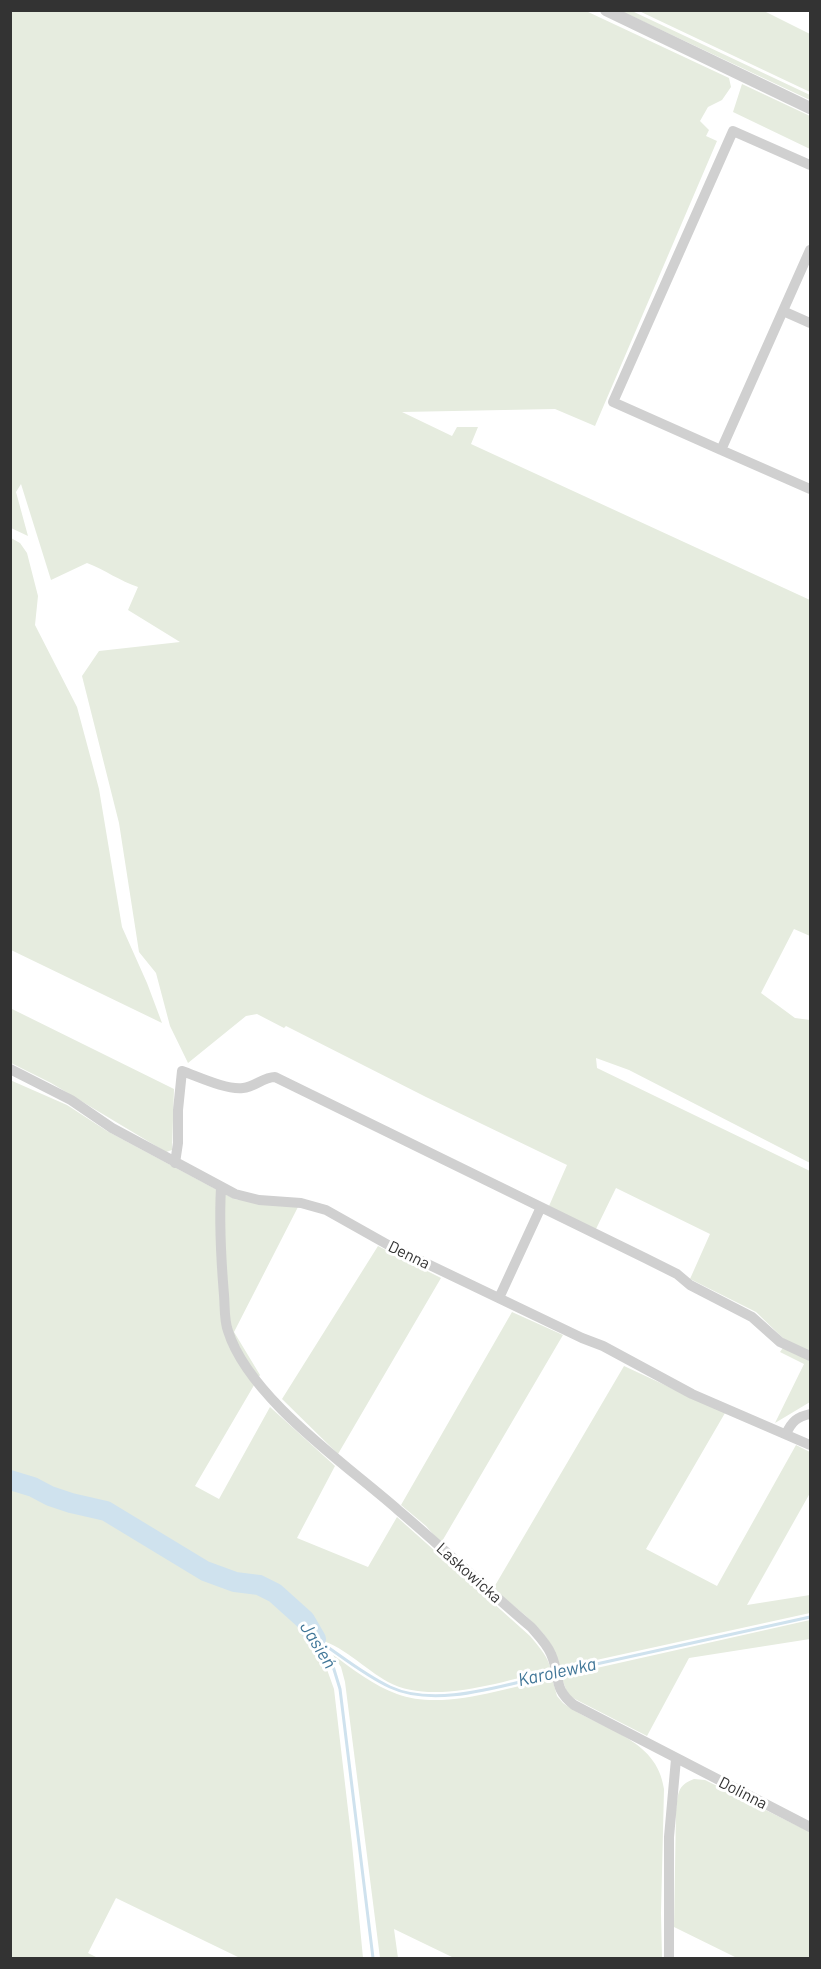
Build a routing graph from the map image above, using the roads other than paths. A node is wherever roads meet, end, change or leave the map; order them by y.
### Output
1 (606, 10) edge
2 (810, 108) edge
3 (810, 165) edge
4 (810, 250) edge
5 (783, 311) junction
6 (810, 323) edge
7 (721, 450) junction
8 (810, 489) edge
9 (10, 1069) edge
10 (175, 1162) junction
11 (221, 1186) junction
12 (541, 1207) junction
13 (499, 1298) junction
14 (810, 1356) edge
15 (810, 1414) edge
16 (786, 1434) junction
17 (810, 1445) edge
18 (676, 1759) junction
19 (810, 1827) edge
20 (669, 1959) edge

1 - 2 street
3 - 7 street
4 - 5 street
5 - 6 street
5 - 7 street
7 - 8 street
9 - 10 street, Denna
10 - 11 street, Denna
10 - 12 street
11 - 13 street, Denna
11 - 18 street, Laskowicka
12 - 13 street
12 - 14 street
13 - 16 street, Denna
15 - 16 street
16 - 17 street, Denna
18 - 19 street, Dolinna
18 - 20 street

